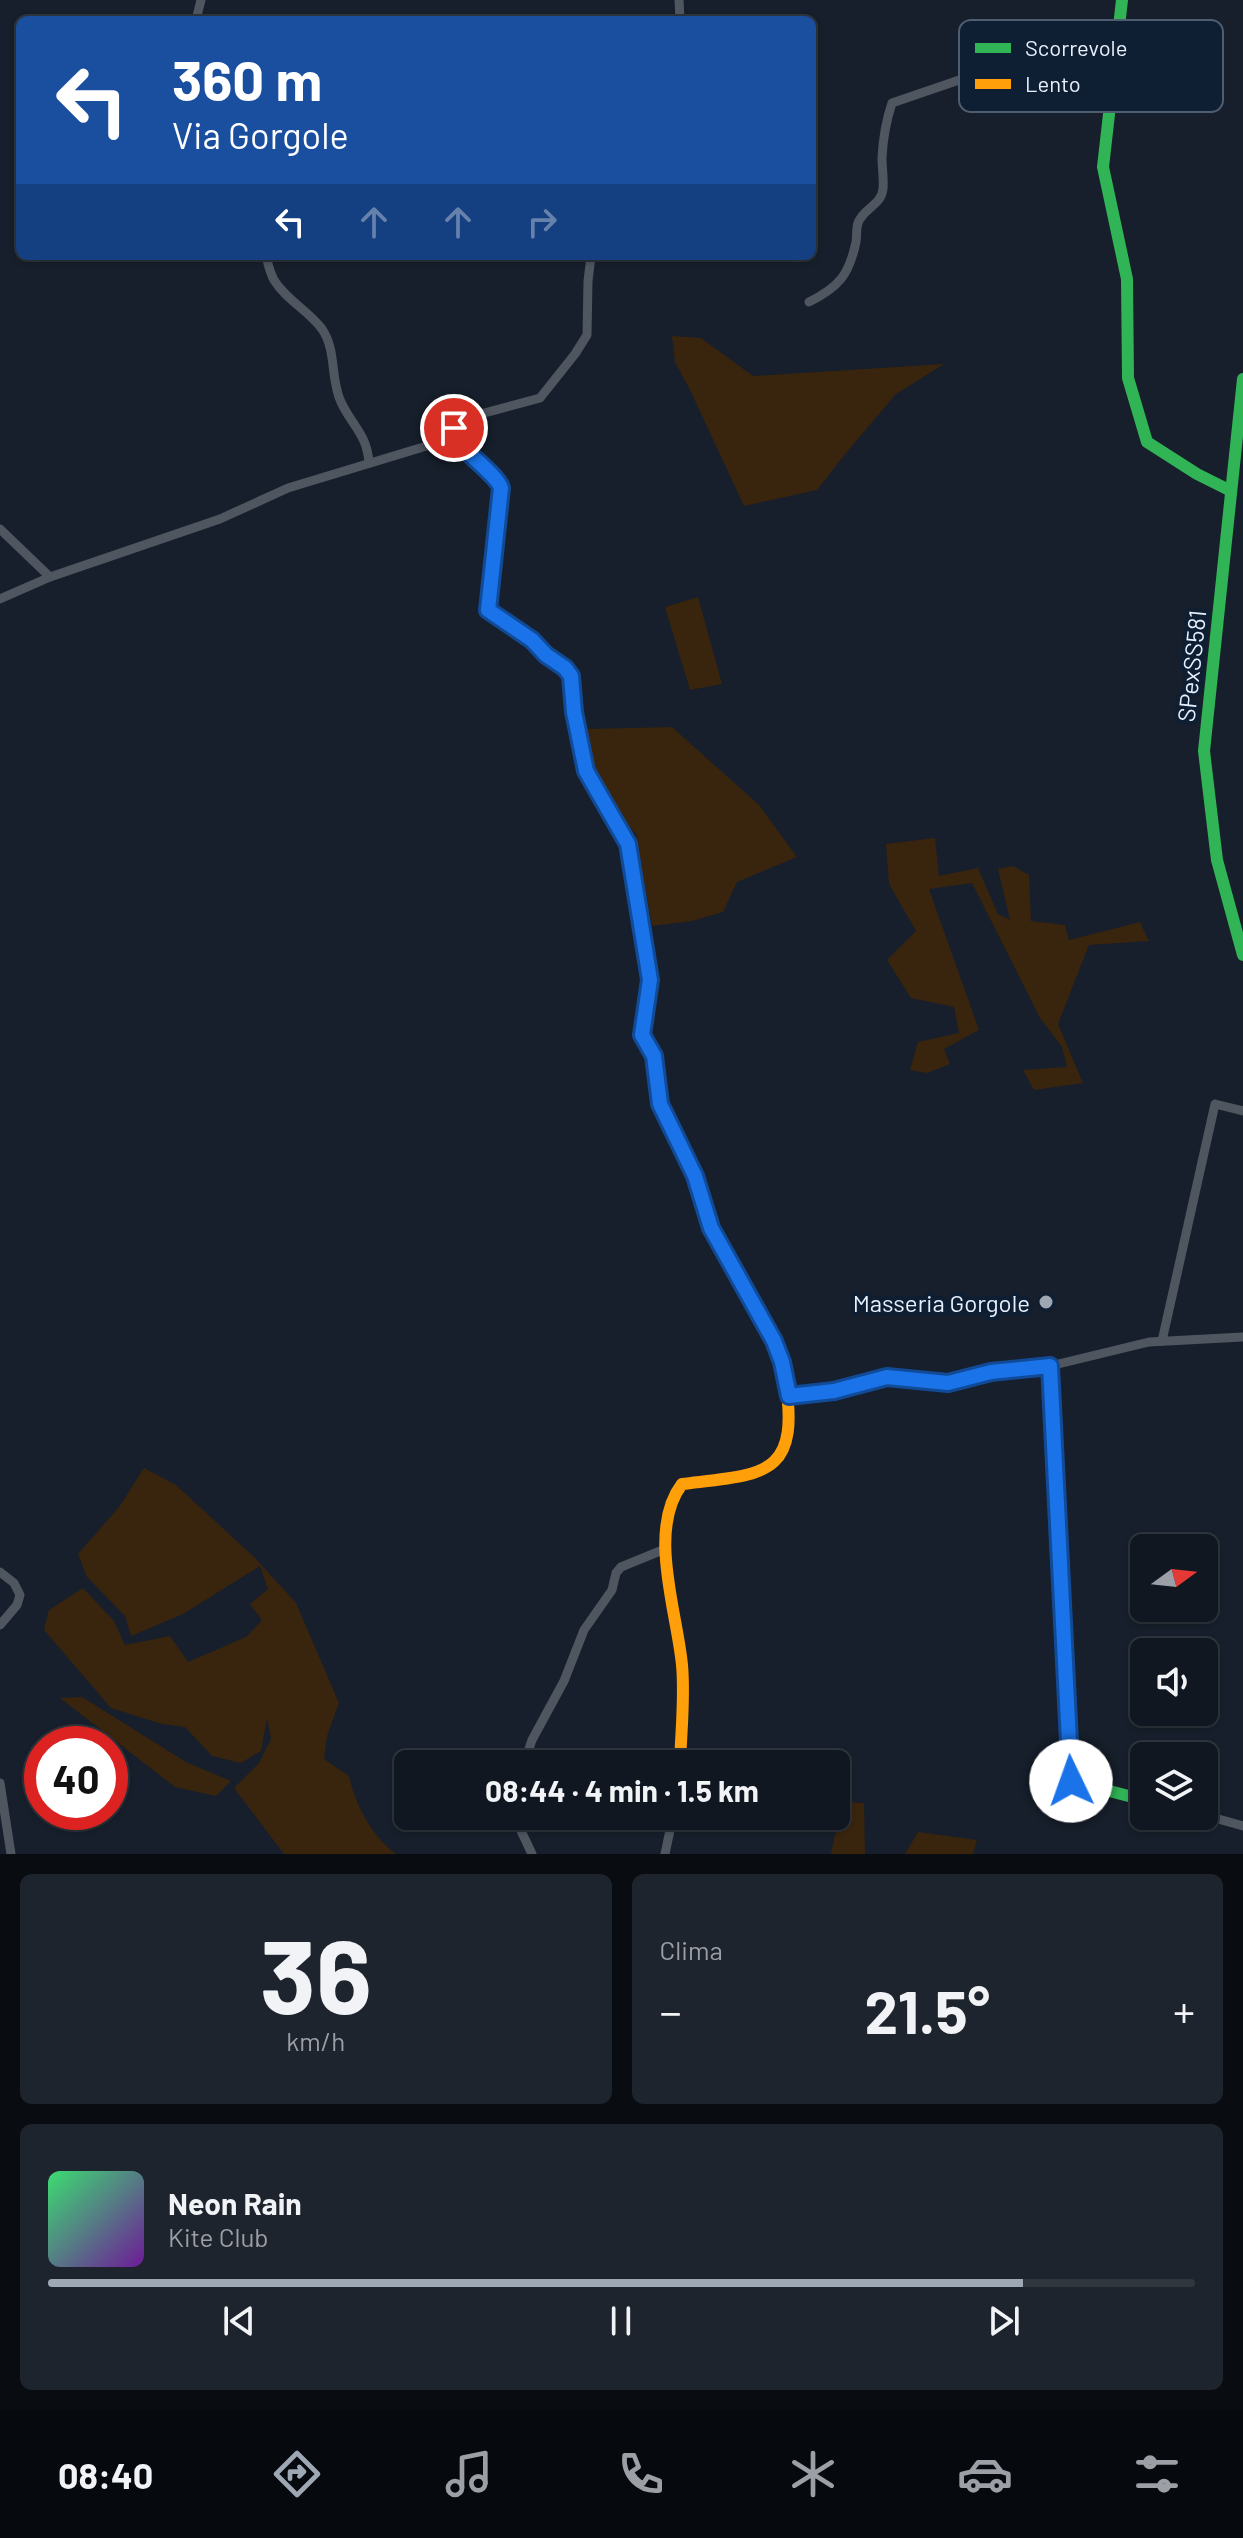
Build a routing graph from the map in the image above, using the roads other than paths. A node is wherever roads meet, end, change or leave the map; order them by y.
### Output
1 (1122, 0) edge
2 (1120, 20) edge
3 (959, 80) edge
4 (1110, 112) edge
5 (267, 260) edge
6 (591, 260) edge
7 (809, 302) dead end
8 (1243, 379) edge
9 (453, 438) junction
10 (369, 463) junction
11 (1231, 491) junction
12 (0, 529) edge
13 (50, 577) junction
14 (0, 599) edge
15 (1243, 955) edge
16 (1243, 1111) edge
17 (1243, 1337) edge
18 (1162, 1341) junction
19 (1050, 1366) junction
20 (789, 1396) junction
21 (665, 1549) junction
22 (0, 1572) edge
23 (0, 1625) edge
24 (529, 1750) edge
25 (680, 1750) edge
26 (0, 1783) edge
27 (1130, 1796) edge
28 (1218, 1819) edge
29 (1243, 1826) edge
30 (521, 1830) edge
31 (670, 1830) edge
32 (11, 1854) edge
33 (532, 1854) edge
34 (665, 1854) edge

1 - 2 street
3 - 7 street
4 - 11 street
5 - 10 street
6 - 9 street
8 - 11 street, SPexSS581
9 - 10 street
9 - 20 street
10 - 13 street
11 - 15 street, SPexSS581
12 - 13 street
13 - 14 street
16 - 18 street
17 - 18 street
18 - 19 street
19 - 20 street
19 - 27 street
20 - 21 street
21 - 24 street
21 - 25 street
22 - 23 street
26 - 32 street
28 - 29 street
30 - 33 street
31 - 34 street

